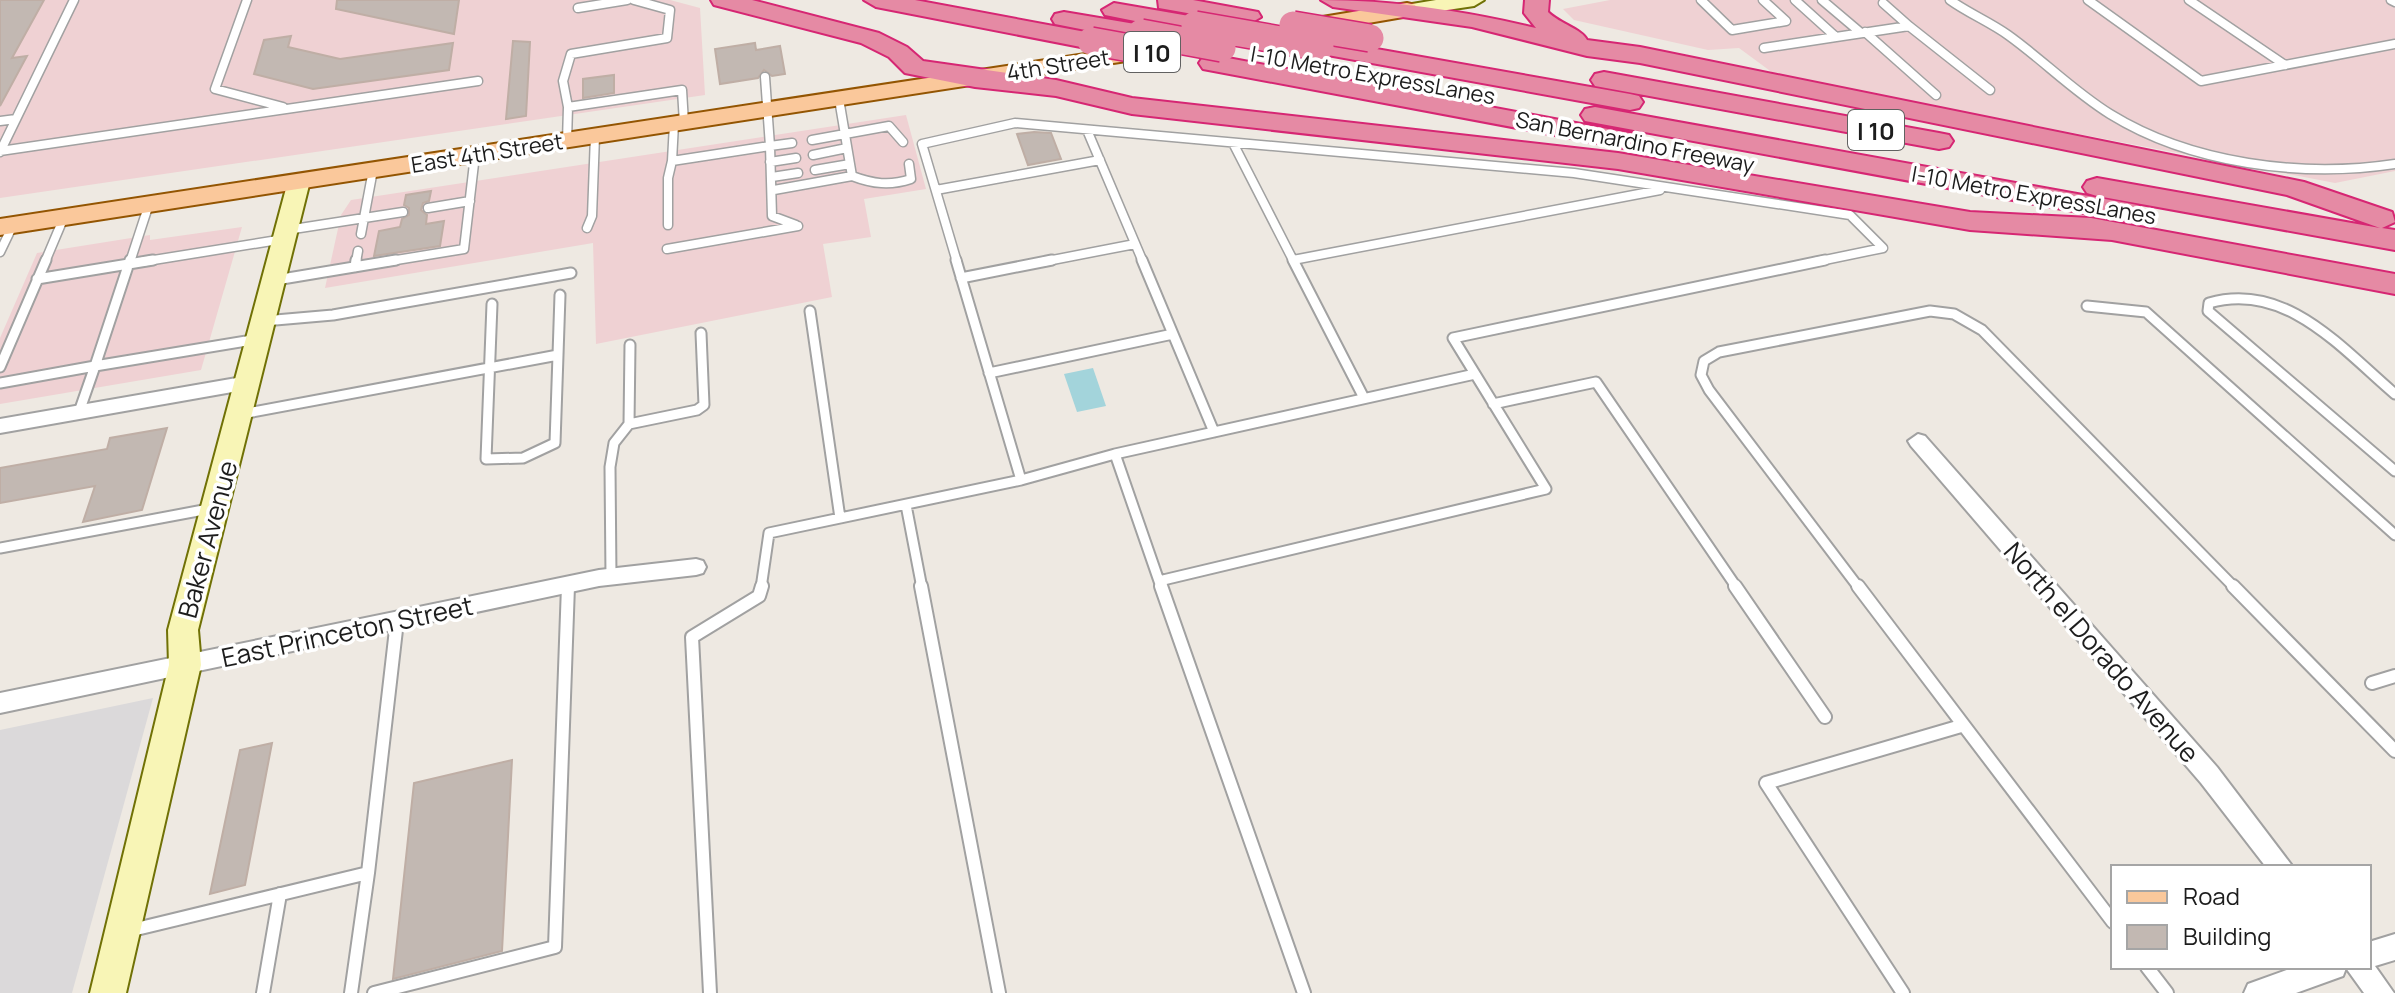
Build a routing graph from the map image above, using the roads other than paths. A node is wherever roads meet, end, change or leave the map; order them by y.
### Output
1 (74, 0) edge
2 (247, 0) edge
3 (627, 0) edge
4 (634, 0) edge
5 (723, 0) edge
6 (876, 0) edge
7 (964, 0) edge
8 (1056, 0) edge
9 (1150, 0) edge
10 (1333, 0) edge
11 (1474, 0) edge
12 (1537, 0) edge
13 (1701, 0) edge
14 (1763, 0) edge
15 (1795, 0) edge
16 (1822, 0) edge
17 (1950, 0) edge
18 (2088, 0) edge
19 (2189, 0) edge
20 (1883, 3) dead end
21 (578, 8) dead end
22 (1407, 10) junction
23 (1909, 26) junction
24 (1863, 33) junction
25 (1836, 37) junction
26 (2395, 44) edge
27 (1764, 48) dead end
28 (1640, 55) junction
29 (2285, 65) junction
30 (765, 77) dead end
31 (975, 79) junction
32 (478, 81) dead end
33 (1990, 90) dead end
34 (1936, 95) dead end
35 (839, 99) junction
36 (568, 107) junction
37 (289, 109) junction
38 (768, 110) junction
39 (16, 119) junction
40 (0, 121) edge
41 (679, 124) junction
42 (1087, 130) junction
43 (845, 134) junction
44 (595, 136) junction
45 (812, 140) dead end
46 (567, 141) junction
47 (903, 142) dead end
48 (792, 143) dead end
49 (1233, 143) junction
50 (770, 146) junction
51 (847, 148) junction
52 (0, 151) edge
53 (475, 155) junction
54 (813, 155) dead end
55 (796, 158) dead end
56 (1100, 160) junction
57 (672, 161) junction
58 (770, 162) junction
59 (850, 164) junction
60 (909, 164) dead end
61 (2395, 164) edge
62 (373, 170) junction
63 (815, 170) dead end
64 (798, 173) dead end
65 (852, 176) junction
66 (772, 177) junction
67 (299, 181) junction
68 (1670, 188) junction
69 (774, 190) junction
70 (936, 190) junction
71 (470, 201) junction
72 (149, 204) junction
73 (428, 208) dead end
74 (403, 212) dead end
75 (64, 217) junction
76 (364, 218) junction
77 (668, 225) dead end
78 (6, 226) edge
79 (2391, 227) edge
80 (587, 228) dead end
81 (2112, 231) junction
82 (286, 234) junction
83 (361, 234) dead end
84 (1135, 244) junction
85 (667, 249) dead end
86 (358, 251) dead end
87 (0, 252) edge
88 (1293, 260) junction
89 (2395, 261) edge
90 (130, 264) junction
91 (355, 267) junction
92 (571, 273) dead end
93 (961, 278) junction
94 (37, 279) junction
95 (274, 280) junction
96 (2395, 284) edge
97 (560, 295) dead end
98 (492, 304) dead end
99 (2087, 306) dead end
100 (810, 311) dead end
101 (262, 330) junction
102 (701, 333) dead end
103 (1173, 334) junction
104 (630, 345) dead end
105 (558, 355) junction
106 (95, 366) junction
107 (0, 367) edge
108 (490, 367) junction
109 (989, 373) junction
110 (1475, 374) junction
111 (0, 383) edge
112 (248, 383) junction
113 (2395, 394) edge
114 (1364, 398) junction
115 (1493, 404) junction
116 (79, 412) junction
117 (240, 414) junction
118 (629, 424) junction
119 (0, 426) edge
120 (1214, 432) junction
121 (1918, 441) dead end
122 (1115, 454) junction
123 (2395, 471) edge
124 (1021, 480) junction
125 (906, 505) junction
126 (216, 508) junction
127 (840, 518) junction
128 (2395, 535) edge
129 (0, 548) edge
130 (696, 567) dead end
131 (611, 577) junction
132 (1159, 581) junction
133 (568, 585) junction
134 (397, 621) junction
135 (185, 665) junction
136 (2395, 676) edge
137 (2372, 683) dead end
138 (0, 703) edge
139 (1825, 717) dead end
140 (1961, 726) junction
141 (2395, 751) edge
142 (2279, 865) edge
143 (368, 873) junction
144 (280, 894) junction
145 (2111, 919) edge
146 (122, 932) junction
147 (2395, 947) edge
148 (2371, 954) edge
149 (2149, 969) edge
150 (2328, 969) edge
151 (2361, 969) edge
152 (108, 993) edge
153 (263, 993) edge
154 (351, 993) edge
155 (374, 993) edge
156 (710, 993) edge
157 (999, 993) edge
158 (1304, 993) edge
159 (1903, 993) edge
160 (2167, 993) edge
161 (2257, 993) edge
162 (2381, 993) edge

1 - 39 lane
2 - 37 lane
3 - 21 lane
4 - 36 lane
5 - 31 highway
6 - 81 highway, San Bernardino Freeway / I 10, bridge
7 - 89 highway, I-10 Metro ExpressLanes, bridge
8 - 79 highway, I-10 Metro ExpressLanes, bridge
9 - 79 highway, I 10, bridge
10 - 22 highway
11 - 22 street, 4th Street
12 - 28 highway
13 - 14 lane
15 - 25 lane
16 - 24 lane
17 - 61 lane
18 - 29 lane
19 - 29 lane
20 - 23 lane
22 - 28 highway
22 - 31 main road, 4th Street
23 - 24 lane
23 - 33 lane
24 - 25 lane
24 - 34 lane
25 - 27 lane
26 - 29 lane
28 - 79 highway
30 - 38 lane
31 - 35 main road, East 4th Street
31 - 81 highway
32 - 37 lane
35 - 38 main road, East 4th Street
35 - 43 lane
36 - 41 lane
36 - 46 lane
37 - 52 lane
38 - 41 main road, East 4th Street
38 - 50 lane
39 - 40 lane
39 - 52 lane
41 - 44 main road, East 4th Street
41 - 57 lane
42 - 49 lane
42 - 56 lane
42 - 70 lane
43 - 45 lane
43 - 47 lane
43 - 51 lane
44 - 46 main road, East 4th Street
44 - 80 lane
46 - 53 main road, East 4th Street
48 - 50 lane
49 - 68 lane
49 - 88 lane
50 - 57 lane
50 - 58 lane
51 - 54 lane
51 - 59 lane
53 - 62 main road, East 4th Street
53 - 71 lane
55 - 58 lane
56 - 70 lane
56 - 84 lane
57 - 77 lane
58 - 66 lane
59 - 63 lane
59 - 65 lane
60 - 65 lane
62 - 67 main road, East 4th Street
62 - 76 lane
64 - 66 lane
65 - 69 lane
66 - 69 lane
67 - 72 main road, East 4th Street
67 - 82 street, Baker Avenue
68 - 88 lane
68 - 110 lane
69 - 85 lane
70 - 93 lane
71 - 73 lane
71 - 91 lane
72 - 75 main road, East 4th Street
72 - 90 lane
74 - 76 lane
75 - 78 main road, East 4th Street
75 - 94 lane
76 - 82 lane
76 - 83 lane
78 - 87 lane
81 - 96 highway, San Bernardino Freeway / I 10
82 - 90 lane
82 - 95 street, Baker Avenue
84 - 93 lane
84 - 103 lane
86 - 91 lane
88 - 114 lane
90 - 94 lane
90 - 106 lane
91 - 95 lane
92 - 101 lane
93 - 109 lane
94 - 107 lane
95 - 101 street, Baker Avenue
97 - 105 lane
98 - 108 lane
99 - 128 lane
100 - 127 lane
101 - 106 lane
101 - 112 street, Baker Avenue
102 - 118 lane
103 - 109 lane
103 - 120 lane
104 - 118 lane
105 - 108 lane
105 - 108 lane
106 - 111 lane
106 - 116 lane
108 - 117 lane
109 - 124 lane
110 - 114 lane
110 - 115 lane
112 - 116 street
112 - 117 street, Baker Avenue
113 - 123 lane
114 - 120 lane
115 - 132 lane
115 - 139 lane
116 - 119 street
117 - 126 street, Baker Avenue
118 - 131 lane
120 - 122 lane
121 - 142 street, North el Dorado Avenue
122 - 124 lane
122 - 132 lane
124 - 125 lane
125 - 127 lane
125 - 157 lane
126 - 129 lane
126 - 135 street, Baker Avenue
127 - 156 lane
130 - 131 street, East Princeton Street
131 - 133 street, East Princeton Street
132 - 158 lane
133 - 134 street, East Princeton Street
133 - 155 lane
134 - 135 street, East Princeton Street
134 - 143 lane
135 - 138 street, East Princeton Street
135 - 146 street, Baker Avenue
136 - 137 lane
140 - 141 lane
140 - 145 lane
140 - 159 lane
143 - 144 lane
143 - 154 lane
144 - 146 lane
144 - 153 lane
146 - 152 street, Baker Avenue
147 - 148 street
149 - 160 lane
150 - 161 street
151 - 162 street

